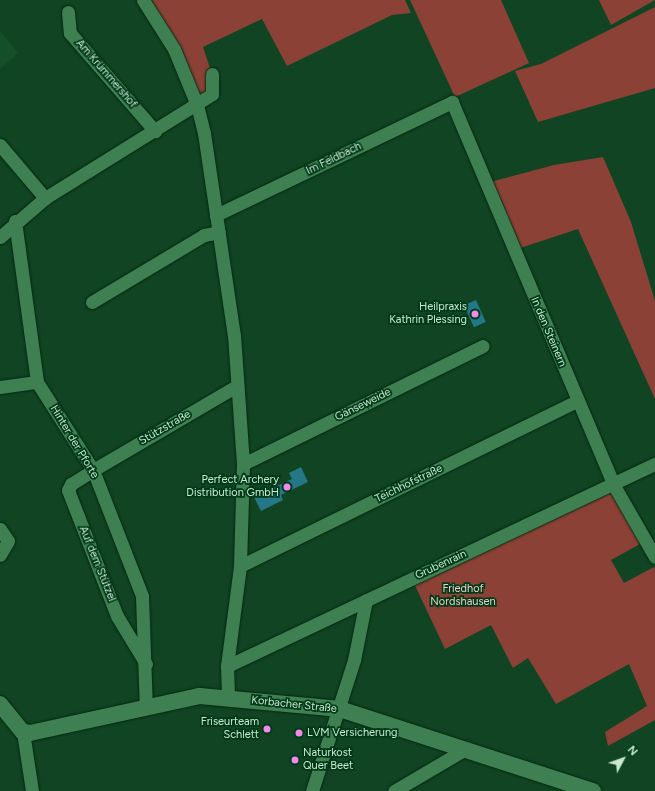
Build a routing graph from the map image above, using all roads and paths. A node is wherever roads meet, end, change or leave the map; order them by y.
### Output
1 (142, 0) edge
2 (68, 12) dead end
3 (212, 74) dead end
4 (452, 102) joint
5 (197, 105) junction
6 (155, 131) junction
7 (0, 145) edge
8 (45, 198) junction
9 (216, 215) junction
10 (15, 221) junction
11 (219, 232) junction
12 (0, 237) edge
13 (92, 302) dead end
14 (483, 346) dead end
15 (37, 382) junction
16 (237, 386) junction
17 (0, 387) edge
18 (577, 401) junction
19 (243, 464) junction
20 (655, 464) edge
21 (93, 470) junction
22 (613, 484) junction
23 (0, 529) edge
24 (0, 555) edge
25 (655, 557) edge
26 (240, 566) junction
27 (366, 600) junction
28 (146, 664) junction
29 (227, 666) junction
30 (228, 698) junction
31 (0, 706) edge
32 (146, 708) junction
33 (340, 709) junction
34 (23, 732) junction
35 (464, 750) junction
36 (32, 791) edge
37 (312, 791) edge
38 (394, 791) edge
39 (593, 791) edge

1 - 5 street
2 - 6 street, Am Krümmershof
3 - 5 street
4 - 9 street, Im Feldbach
4 - 18 street, In den Steinern
5 - 6 street
5 - 9 street
6 - 8 street
7 - 8 street
8 - 10 street
9 - 11 street
10 - 12 street
10 - 15 street, Hinter der Pforte
11 - 13 street
11 - 16 street
14 - 19 street, Gänseweide
15 - 17 street
15 - 21 street, Hinter der Pforte
16 - 19 street
16 - 21 street, Stützstraße
18 - 22 street, In den Steinern
18 - 26 street, Teichhofstraße
19 - 26 street
20 - 22 street, Grubenrain
21 - 28 street, Hinter der Pforte
21 - 28 street, Auf dem Stützel
22 - 25 street, In den Steinern
22 - 27 street, Grubenrain
23 - 24 street
26 - 29 street
27 - 29 street, Grubenrain
27 - 33 street
28 - 32 street, Hinter der Pforte
29 - 30 street
30 - 32 street, Korbacher Straße
30 - 33 street, Korbacher Straße
31 - 34 street
32 - 34 street, Korbacher Straße
33 - 35 street, Korbacher Straße
33 - 37 street
34 - 36 street
35 - 38 street
35 - 39 street, Korbacher Straße

